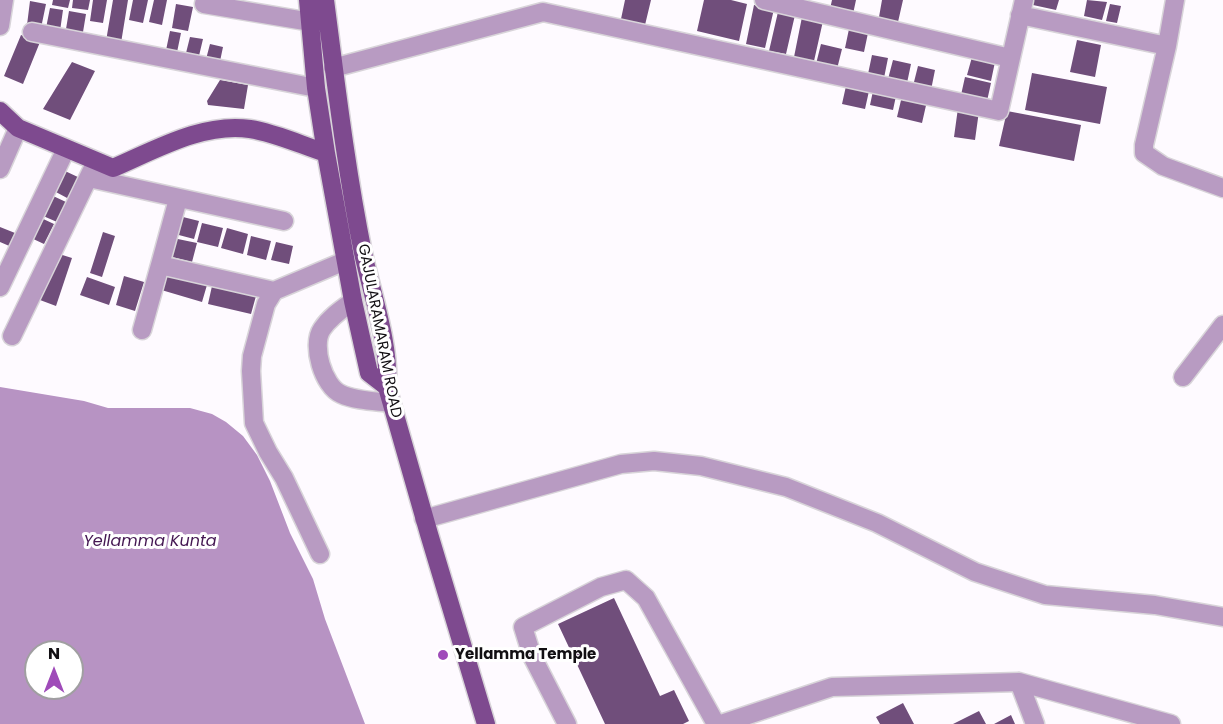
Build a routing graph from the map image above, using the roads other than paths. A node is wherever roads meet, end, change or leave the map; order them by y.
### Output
1 (4, 0) edge
2 (308, 0) edge
3 (325, 0) edge
4 (764, 0) edge
5 (1175, 0) edge
6 (199, 1) edge
7 (1021, 4) edge
8 (544, 6) edge
9 (311, 21) junction
10 (0, 26) edge
11 (32, 32) dead end
12 (1167, 46) junction
13 (1010, 57) junction
14 (333, 68) junction
15 (316, 88) junction
16 (0, 111) edge
17 (18, 128) junction
18 (66, 149) junction
19 (326, 153) junction
20 (0, 169) edge
21 (92, 169) junction
22 (1223, 188) edge
23 (178, 199) junction
24 (285, 221) dead end
25 (345, 261) junction
26 (160, 265) junction
27 (0, 287) edge
28 (274, 291) junction
29 (353, 301) junction
30 (1223, 325) edge
31 (142, 330) dead end
32 (12, 336) dead end
33 (1183, 377) dead end
34 (389, 395) junction
35 (427, 526) junction
36 (320, 554) dead end
37 (1223, 617) edge
38 (1019, 682) junction
39 (486, 724) edge
40 (567, 724) edge
41 (716, 724) edge
42 (721, 724) edge
43 (1035, 724) edge
44 (1172, 724) edge

1 - 10 street
2 - 9 main road
3 - 14 main road, GAJULARAMARAM ROAD
4 - 13 street
5 - 12 street
6 - 9 street
7 - 12 street
7 - 13 street
8 - 13 street
8 - 14 street
9 - 15 main road
11 - 15 street
12 - 22 street
14 - 34 main road, GAJULARAMARAM ROAD
15 - 19 main road
16 - 17 main road
17 - 18 main road
17 - 20 street
18 - 21 main road
18 - 27 street
19 - 21 main road
19 - 25 main road
21 - 23 street
21 - 32 street
23 - 24 street
23 - 26 street
25 - 28 street
25 - 29 main road
26 - 28 street
26 - 31 street
28 - 36 street
29 - 34 main road
29 - 34 street
30 - 33 street
34 - 35 main road, GAJULARAMARAM ROAD
35 - 37 street
35 - 39 main road, GAJULARAMARAM ROAD
38 - 42 street
38 - 43 street
38 - 44 street
40 - 41 street

